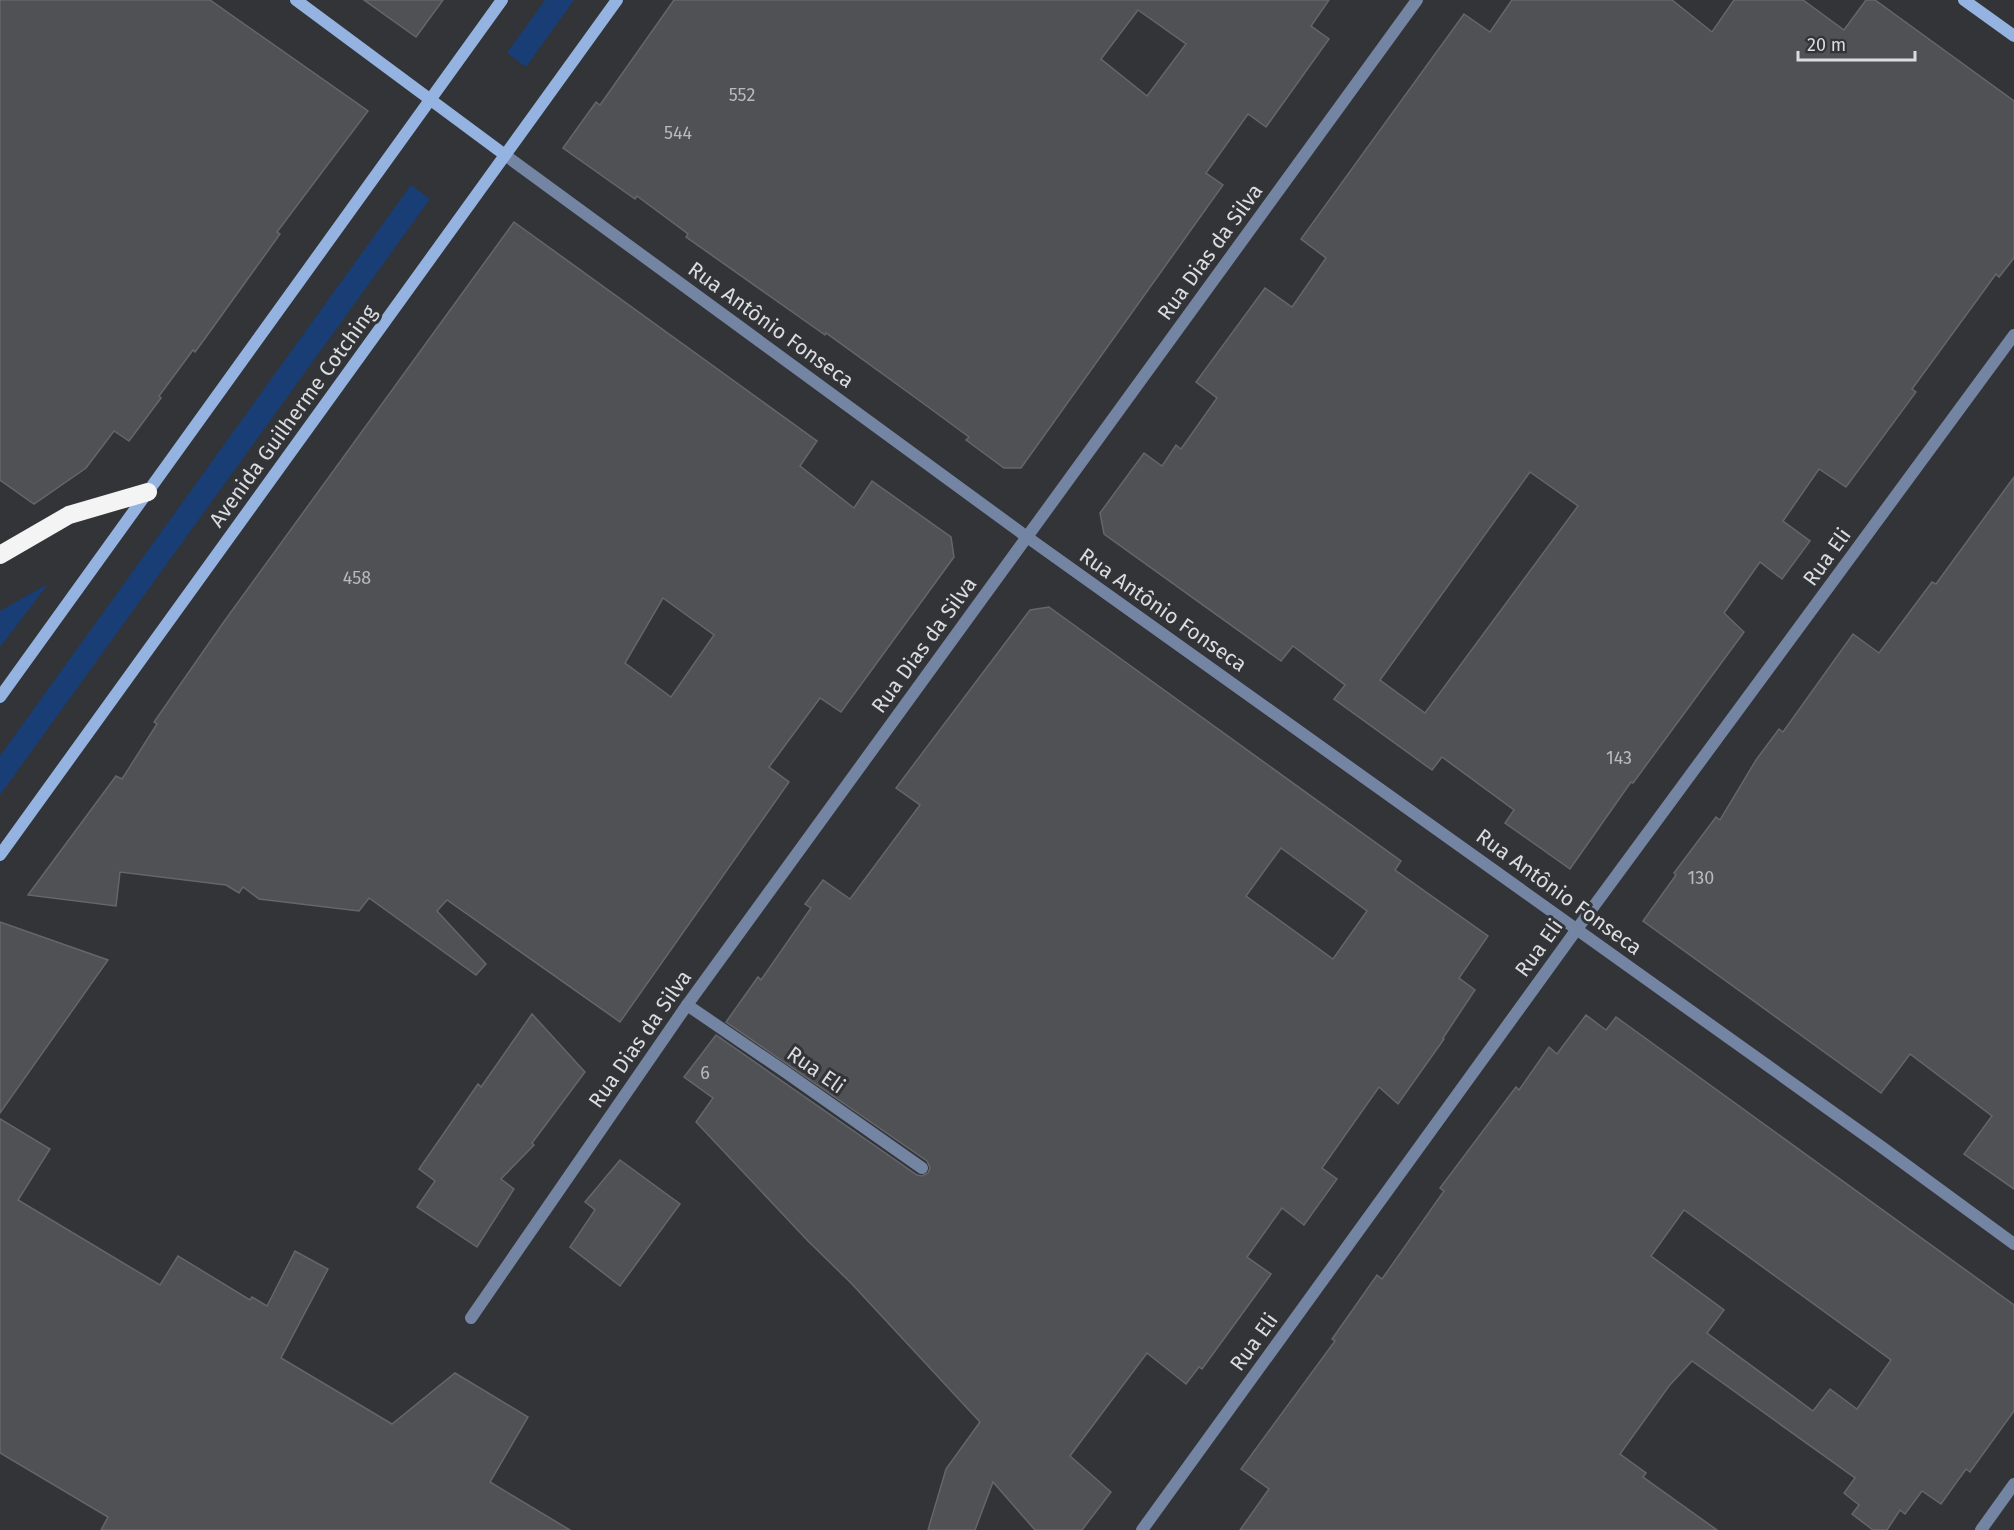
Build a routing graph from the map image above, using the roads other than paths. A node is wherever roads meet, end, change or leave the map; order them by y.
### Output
1 (296, 0) edge
2 (502, 0) edge
3 (617, 0) edge
4 (1417, 0) edge
5 (1964, 0) edge
6 (2014, 36) edge
7 (430, 100) junction
8 (505, 155) junction
9 (2014, 335) edge
10 (148, 492) junction
11 (1027, 537) junction
12 (0, 555) edge
13 (0, 697) edge
14 (0, 855) edge
15 (1577, 929) junction
16 (687, 1005) junction
17 (922, 1168) dead end
18 (2014, 1245) edge
19 (471, 1318) dead end
20 (2014, 1484) edge
21 (1142, 1530) edge
22 (1981, 1530) edge

1 - 7 main road, Rua Antônio Fonseca
2 - 7 main road
3 - 8 main road, Avenida Guilherme Cotching
4 - 11 street, Rua Dias da Silva
5 - 6 main road
7 - 8 main road, Rua Antônio Fonseca
7 - 10 main road
8 - 11 street, Rua Antônio Fonseca
8 - 14 main road, Avenida Guilherme Cotching
9 - 15 street, Rua Eli
10 - 12 highway
10 - 13 main road
11 - 15 street, Rua Antônio Fonseca
11 - 16 street, Rua Dias da Silva
15 - 18 street, Rua Antônio Fonseca
15 - 21 street, Rua Eli
16 - 17 street, Rua Eli
16 - 19 street, Rua Dias da Silva
20 - 22 street

